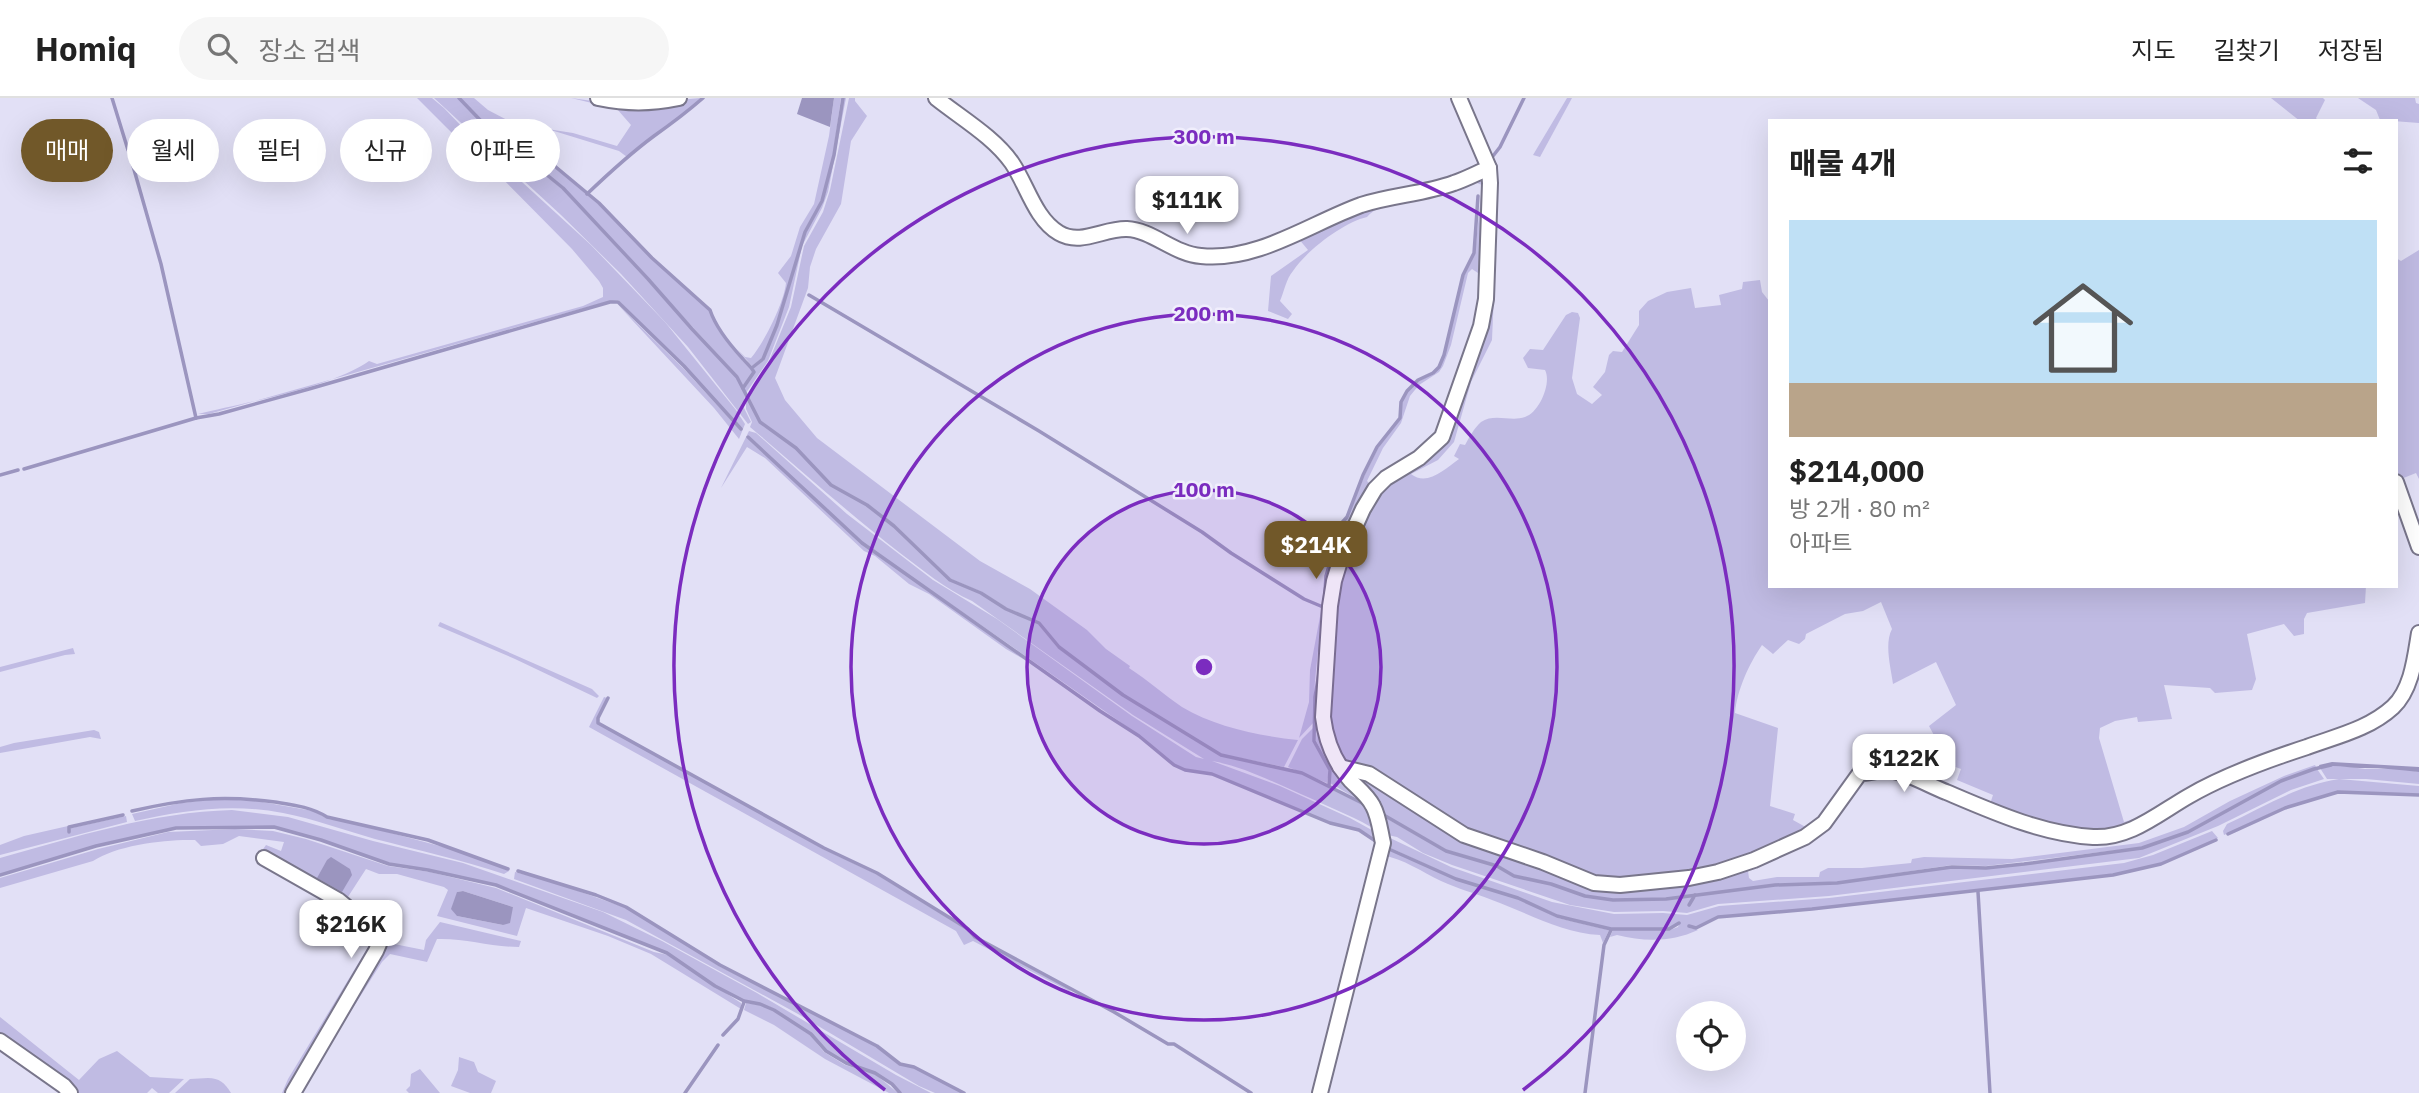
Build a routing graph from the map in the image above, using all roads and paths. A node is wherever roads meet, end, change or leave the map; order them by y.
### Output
1 (598, 98) edge
2 (679, 98) edge
3 (936, 98) edge
4 (1459, 98) edge
5 (1489, 168) junction
6 (2398, 488) edge
7 (2419, 547) edge
8 (2419, 633) edge
9 (1340, 767) junction
10 (264, 858) dead end
11 (0, 1041) edge
12 (70, 1093) edge
13 (293, 1093) edge
14 (1320, 1093) edge

1 - 2 street
3 - 5 street
4 - 5 street
5 - 9 street
6 - 7 street
8 - 9 street
9 - 14 street
10 - 13 street
11 - 12 street

